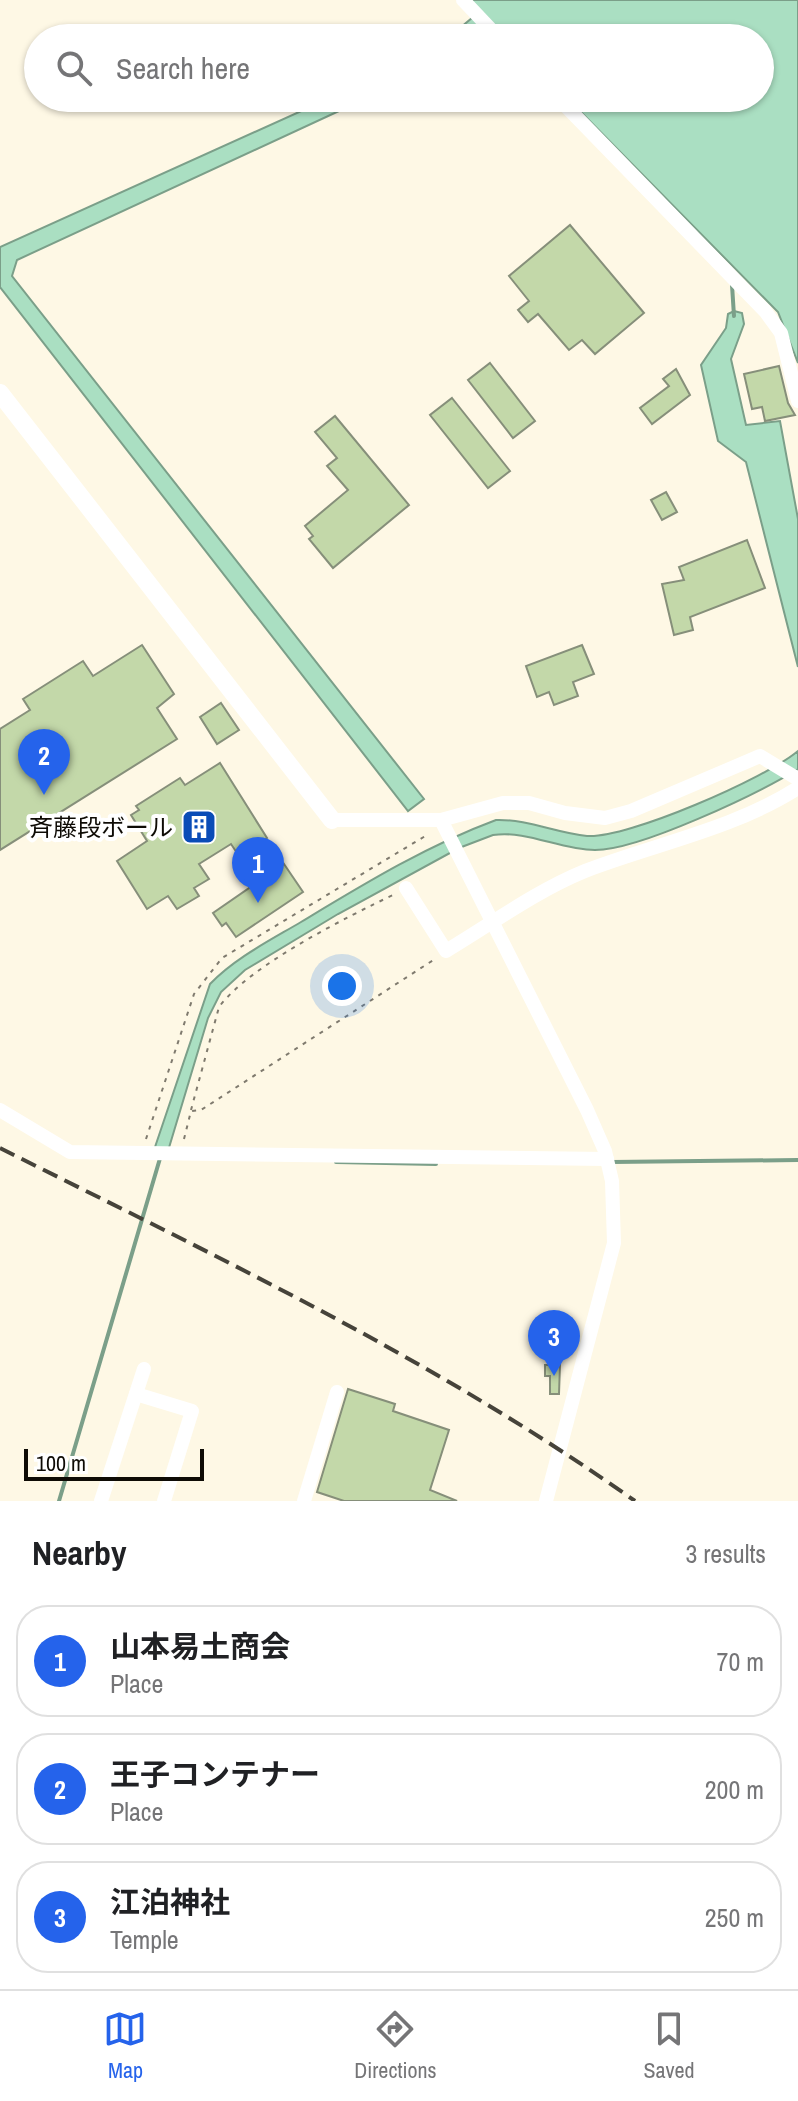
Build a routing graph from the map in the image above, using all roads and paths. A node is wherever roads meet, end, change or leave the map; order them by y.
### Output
1 (468, 6) edge
2 (485, 24) edge
3 (572, 112) edge
4 (0, 393) edge
5 (798, 401) edge
6 (796, 782) edge
7 (332, 820) joint
8 (443, 827) junction
9 (406, 888) joint
10 (491, 924) junction
11 (446, 951) junction
12 (0, 1110) edge
13 (191, 1111) junction
14 (178, 1154) junction
15 (144, 1155) junction
16 (607, 1159) junction
17 (144, 1369) dead end
18 (337, 1392) dead end
19 (136, 1394) junction
20 (101, 1501) edge
21 (164, 1501) edge
22 (304, 1501) edge
23 (546, 1501) edge

1 - 2 street
3 - 5 street
4 - 7 street
6 - 8 street
6 - 10 street
7 - 8 street
8 - 10 street
8 - 15 path
9 - 11 street
9 - 13 path
10 - 11 street
10 - 16 street
11 - 13 path
12 - 15 street
13 - 14 path
14 - 15 street
14 - 16 street
16 - 23 street
17 - 19 street
18 - 22 street
19 - 20 street
19 - 21 street

